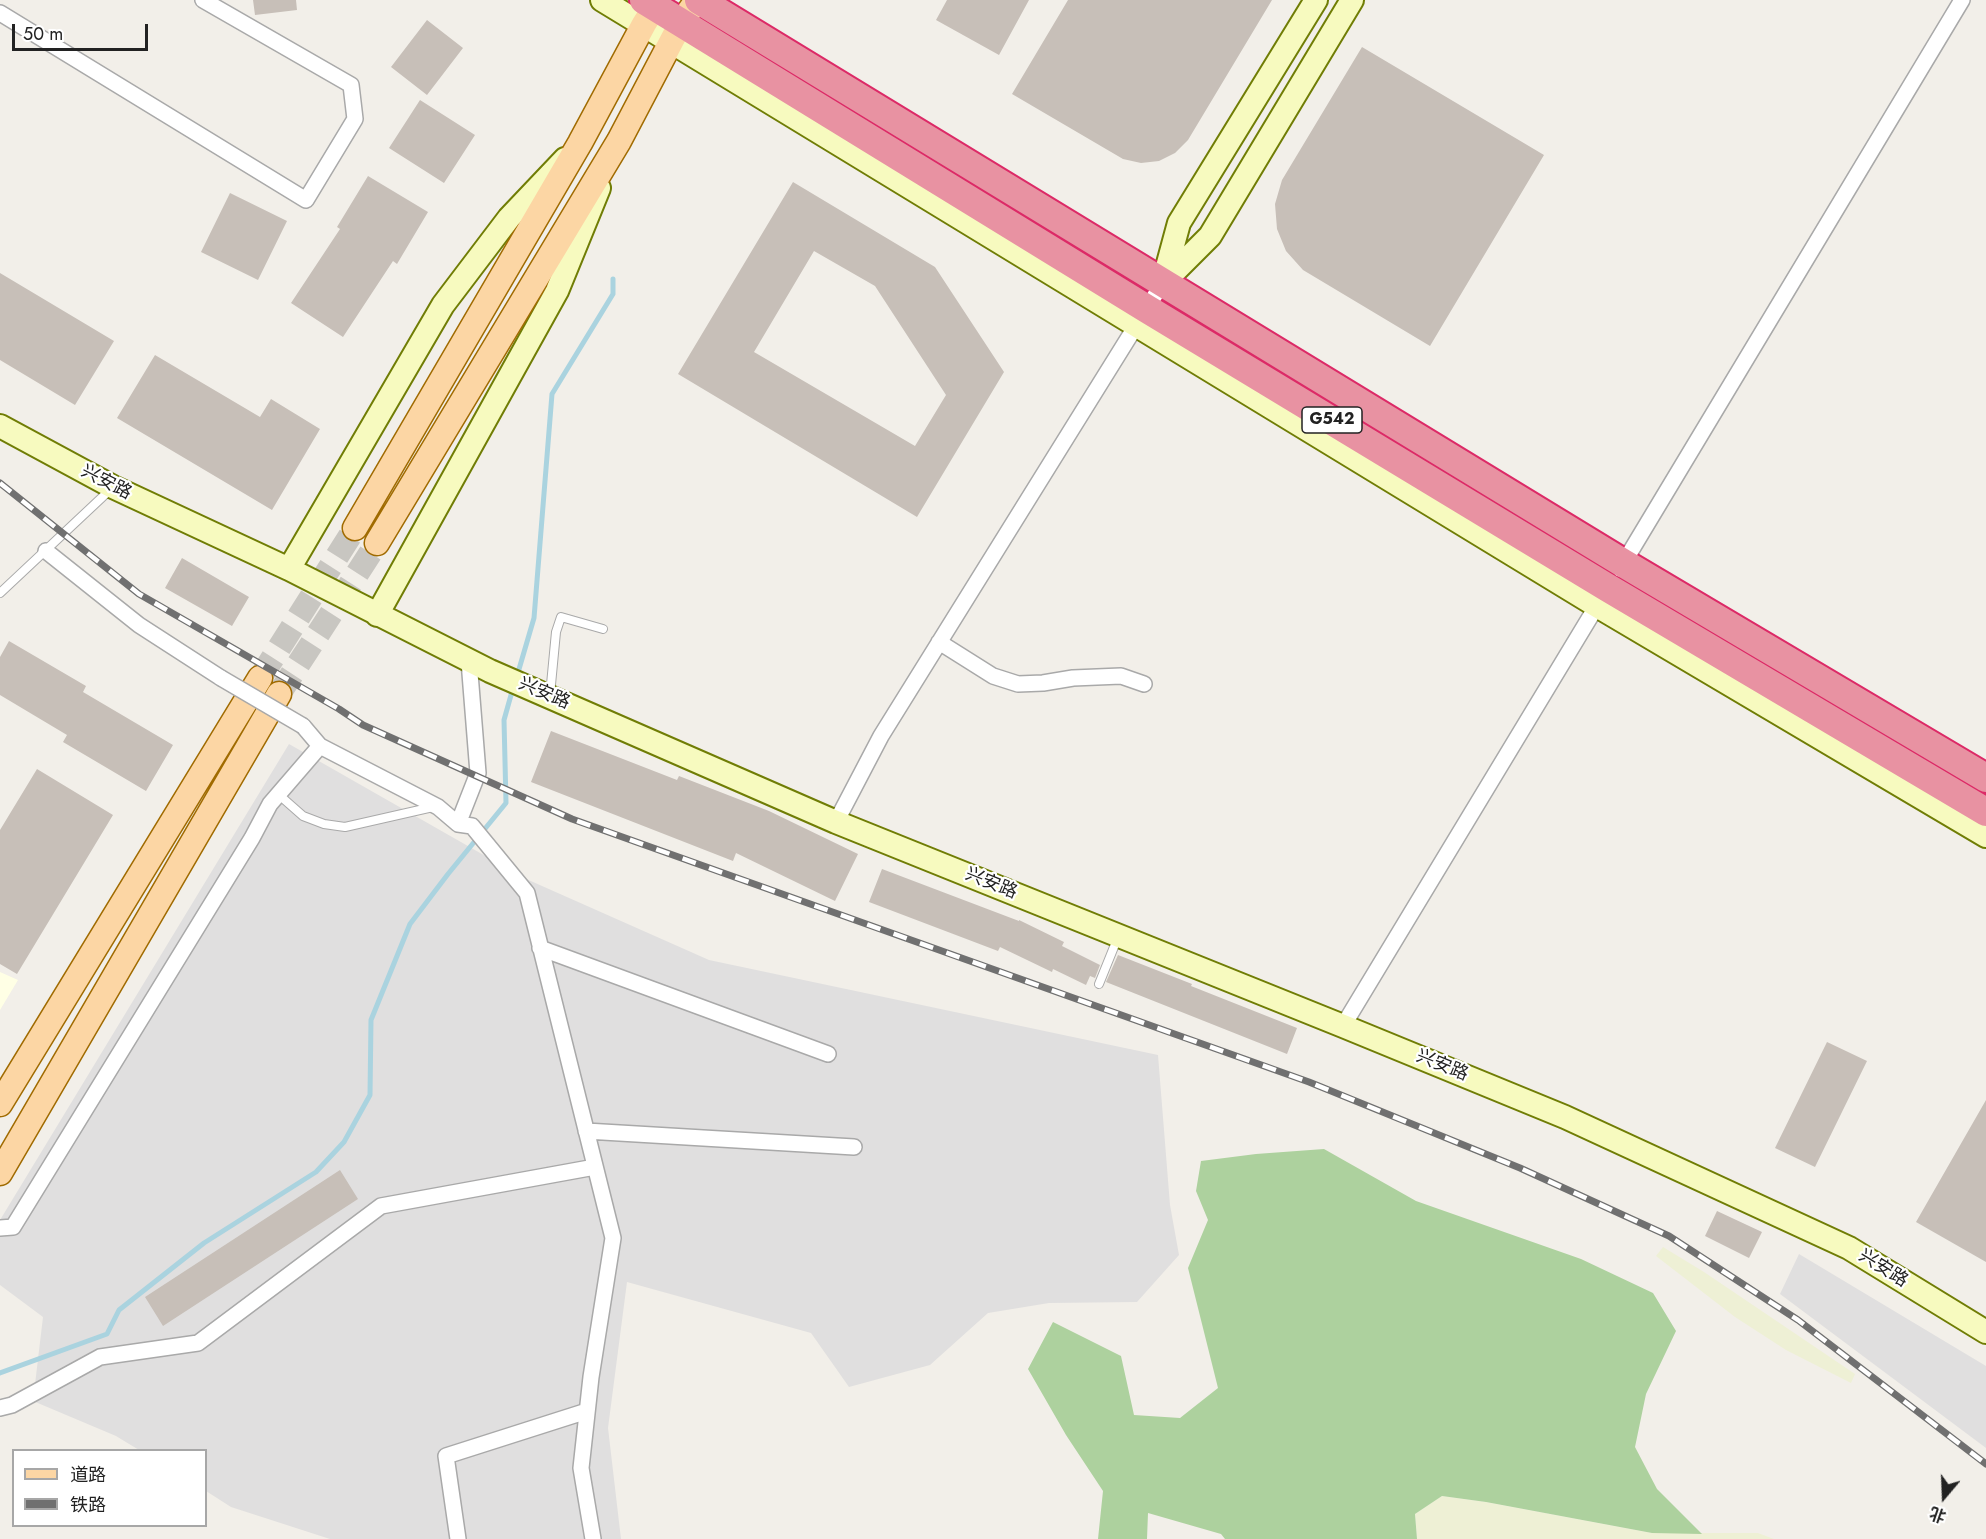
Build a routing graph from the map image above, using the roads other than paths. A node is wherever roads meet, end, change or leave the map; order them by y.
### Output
1 (203, 0) edge
2 (602, 0) edge
3 (1316, 0) edge
4 (1352, 0) edge
5 (1962, 0) edge
6 (650, 8) edge
7 (1, 15) edge
8 (687, 16) edge
9 (619, 141) junction
10 (580, 143) junction
11 (1162, 284) junction
12 (1141, 317) junction
13 (0, 426) edge
14 (113, 488) junction
15 (355, 528) tunnel mouth
16 (377, 543) tunnel mouth
17 (46, 551) junction
18 (1623, 563) junction
19 (289, 569) junction
20 (0, 593) edge
21 (1603, 597) junction
22 (377, 615) junction
23 (603, 629) dead end
24 (939, 642) junction
25 (469, 661) junction
26 (261, 678) tunnel mouth
27 (1144, 684) dead end
28 (279, 694) tunnel mouth
29 (545, 695) junction
30 (320, 746) junction
31 (1986, 778) edge
32 (278, 794) junction
33 (438, 807) junction
34 (1986, 812) edge
35 (836, 822) junction
36 (465, 825) junction
37 (1986, 836) edge
38 (1118, 935) junction
39 (540, 948) junction
40 (1099, 984) dead end
41 (1343, 1026) junction
42 (828, 1053) dead end
43 (0, 1104) edge
44 (586, 1131) junction
45 (854, 1148) dead end
46 (595, 1167) junction
47 (0, 1173) edge
48 (0, 1228) edge
49 (1986, 1332) edge
50 (0, 1408) edge
51 (587, 1412) junction
52 (458, 1539) edge
53 (593, 1539) edge

1 - 7 street
2 - 6 street
3 - 11 street
4 - 11 street
5 - 18 street
6 - 8 highway, G542
6 - 10 main road
8 - 9 main road
8 - 11 highway, G542
8 - 12 highway, G542
9 - 16 main road
9 - 22 street
10 - 15 main road
10 - 19 street
11 - 12 street
11 - 18 highway, G542
12 - 21 highway, G542
12 - 24 street
13 - 14 street, 兴安路
14 - 17 lane
14 - 19 street, 兴安路
17 - 20 lane
17 - 30 street, bridge
18 - 21 street
18 - 31 highway, G542
19 - 22 street, 兴安路
21 - 34 highway, G542
21 - 37 street
21 - 41 street
22 - 25 street, 兴安路
23 - 29 lane
24 - 27 street
24 - 35 street
25 - 29 street, 兴安路
25 - 36 street
26 - 43 main road
28 - 47 main road
29 - 35 street, 兴安路
30 - 32 street
30 - 33 street
32 - 33 lane
32 - 48 street
33 - 36 street
35 - 38 street, 兴安路
36 - 39 street
38 - 40 lane
38 - 41 street, 兴安路
39 - 42 street
39 - 44 street
41 - 49 street, 兴安路
44 - 45 street
44 - 46 street
46 - 50 street
46 - 51 street
51 - 52 street
51 - 53 street

